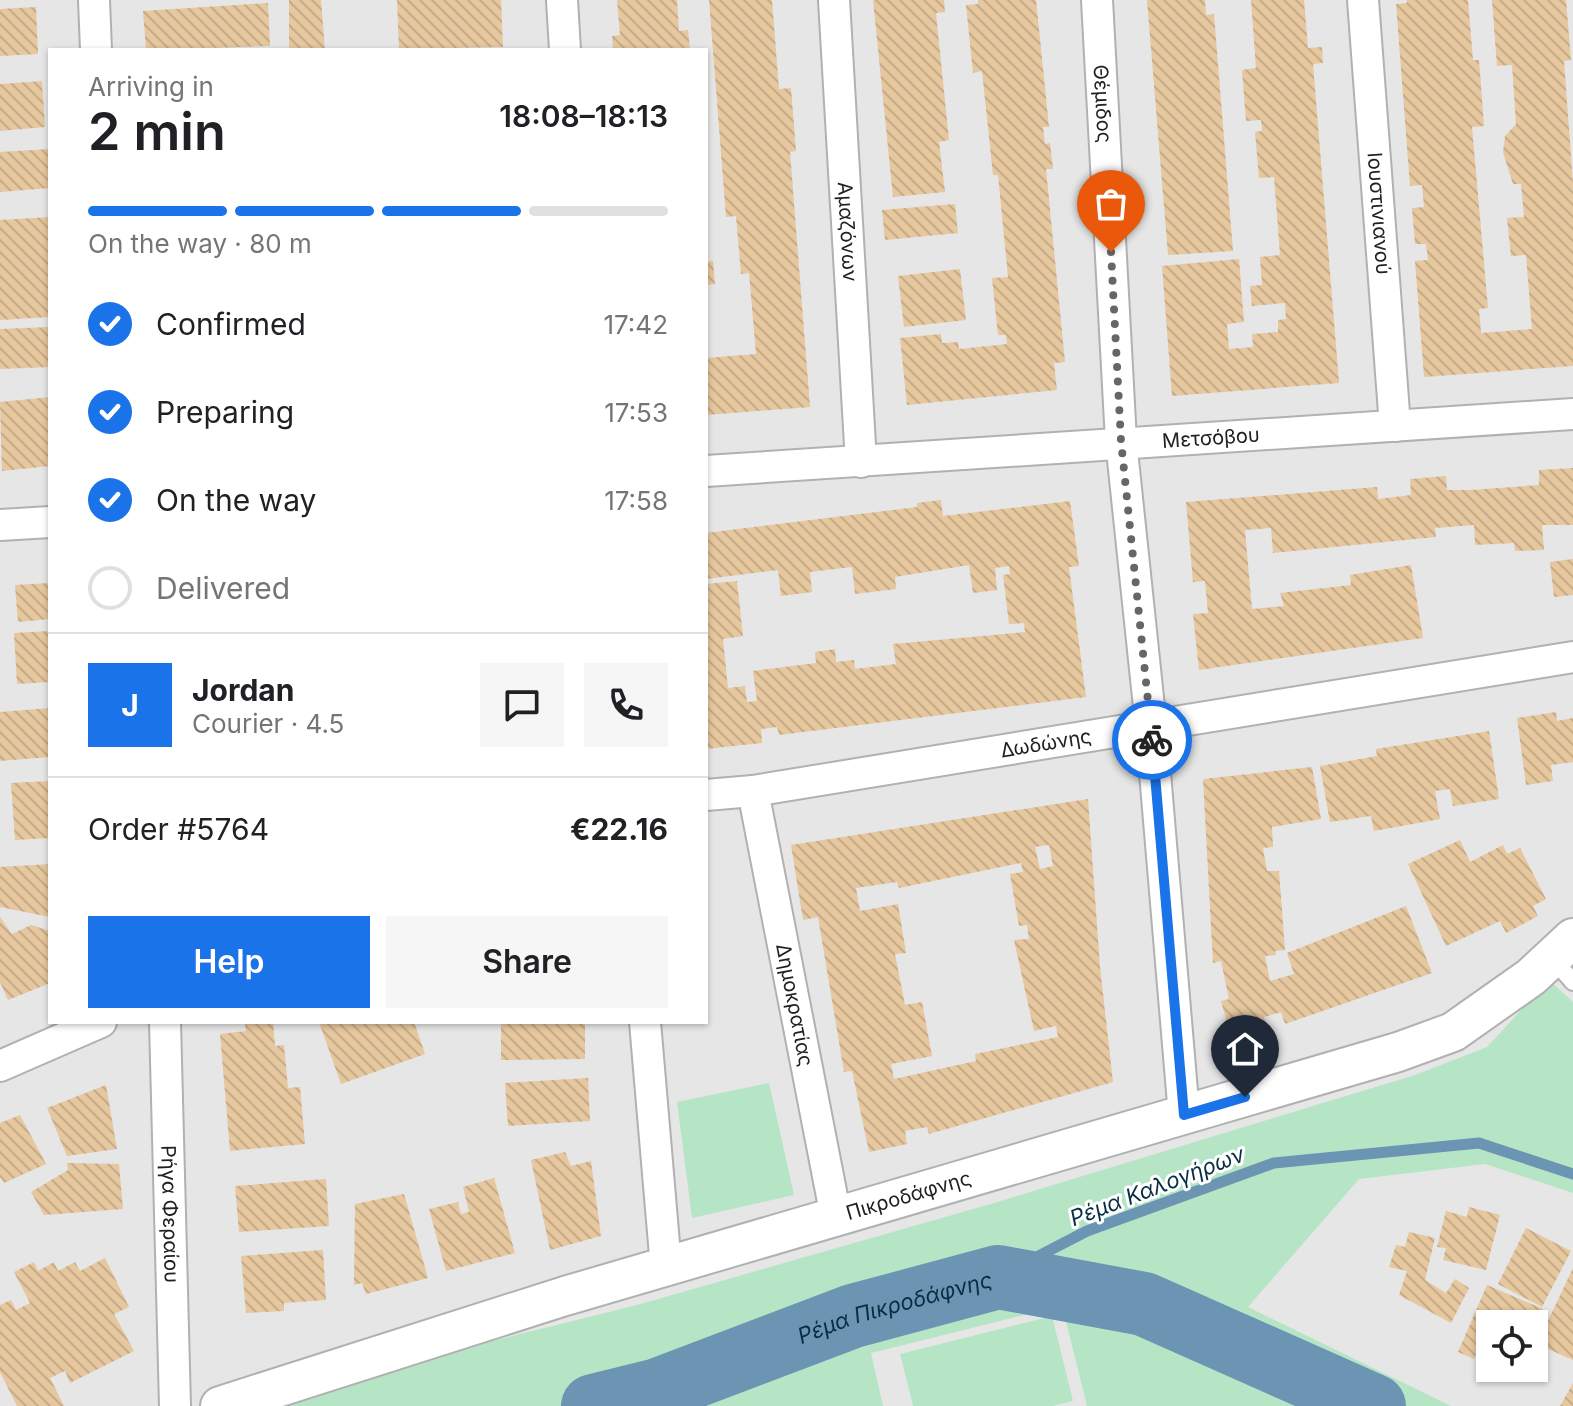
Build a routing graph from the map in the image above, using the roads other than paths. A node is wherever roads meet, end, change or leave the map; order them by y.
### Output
1 (94, 0) edge
2 (562, 0) edge
3 (834, 0) edge
4 (1097, 0) edge
5 (1363, 0) edge
6 (96, 48) edge
7 (565, 48) edge
8 (1573, 414) edge
9 (1395, 426) junction
10 (1121, 441) junction
11 (861, 462) junction
12 (708, 471) edge
13 (48, 522) edge
14 (0, 525) edge
15 (1573, 657) edge
16 (1151, 726) junction
17 (753, 791) junction
18 (708, 795) edge
19 (1566, 959) edge
20 (96, 1024) edge
21 (165, 1024) edge
22 (645, 1024) edge
23 (0, 1066) edge
24 (1184, 1115) junction
25 (836, 1217) junction
26 (666, 1267) junction
27 (175, 1406) edge
28 (220, 1406) edge

1 - 6 street
2 - 7 street
3 - 11 street, Αμαζόνων
4 - 10 street, Θέμιδος
5 - 9 street, Ιουστινιανού
8 - 9 street, Μετσόβου
9 - 10 street, Μετσόβου
10 - 11 street, Μετσόβου
10 - 16 street, Θέμιδος
11 - 12 street, Μετσόβου
13 - 14 street
15 - 16 street, Δωδώνης
16 - 17 street, Δωδώνης
16 - 24 street, Θέμιδος
17 - 18 street, Δωδώνης
17 - 25 street, Δημοκρατίας
19 - 24 street, Πικροδάφνης
20 - 23 street
21 - 27 street, Ρήγα Φεραίου
22 - 26 street
24 - 25 street, Πικροδάφνης
25 - 26 street, Πικροδάφνης
26 - 28 street, Πικροδάφνης

